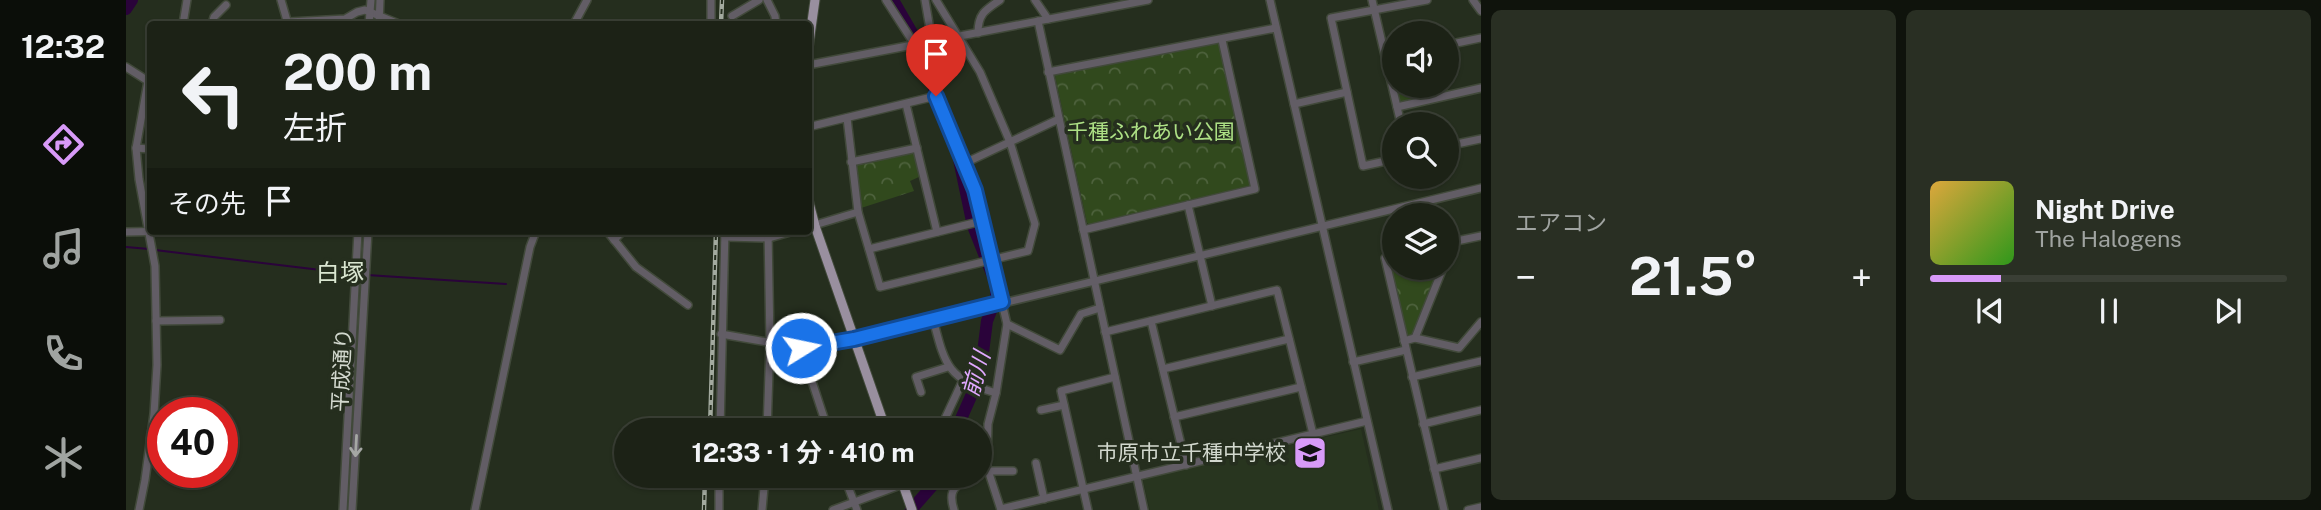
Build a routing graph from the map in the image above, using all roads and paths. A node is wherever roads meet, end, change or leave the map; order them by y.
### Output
1 (187, 0) edge
2 (281, 0) edge
3 (371, 0) edge
4 (380, 0) edge
5 (587, 0) edge
6 (711, 0) edge
7 (759, 0) edge
8 (767, 0) edge
9 (815, 0) edge
10 (886, 0) edge
11 (925, 0) edge
12 (1000, 0) edge
13 (1035, 0) edge
14 (1147, 0) edge
15 (1270, 0) edge
16 (1373, 0) edge
17 (1427, 0) edge
18 (1473, 0) edge
19 (938, 1) edge
20 (1128, 2) edge
21 (226, 5) dead end
22 (1375, 10) junction
23 (1481, 11) edge
24 (370, 12) junction
25 (379, 15) junction
26 (732, 16) dead end
27 (1048, 19) junction
28 (184, 21) edge
29 (213, 21) edge
30 (287, 21) edge
31 (346, 21) edge
32 (369, 21) edge
33 (379, 21) edge
34 (392, 21) edge
35 (576, 21) edge
36 (711, 21) edge
37 (776, 21) edge
38 (812, 21) edge
39 (1038, 21) junction
40 (1276, 28) junction
41 (978, 33) junction
42 (960, 36) junction
43 (1481, 38) edge
44 (1222, 40) junction
45 (932, 41) junction
46 (1382, 43) edge
47 (1459, 43) edge
48 (915, 45) junction
49 (812, 64) edge
50 (126, 68) edge
51 (1048, 72) junction
52 (147, 78) edge
53 (1481, 88) edge
54 (147, 90) edge
55 (1347, 92) junction
56 (1395, 98) edge
57 (906, 104) junction
58 (1294, 104) junction
59 (1397, 107) junction
60 (1398, 112) edge
61 (846, 118) junction
62 (1059, 119) junction
63 (812, 126) edge
64 (1481, 139) edge
65 (1010, 142) junction
66 (1459, 144) edge
67 (136, 148) junction
68 (917, 148) junction
69 (147, 149) edge
70 (851, 162) junction
71 (1382, 162) edge
72 (965, 163) junction
73 (1481, 188) edge
74 (1188, 205) junction
75 (858, 212) junction
76 (147, 218) edge
77 (982, 221) junction
78 (812, 226) edge
79 (1321, 226) junction
80 (1083, 230) junction
81 (126, 232) edge
82 (147, 232) edge
83 (937, 232) junction
84 (150, 235) edge
85 (358, 235) edge
86 (368, 235) edge
87 (534, 235) edge
88 (610, 235) edge
89 (620, 235) edge
90 (725, 235) edge
91 (768, 235) edge
92 (1481, 236) edge
93 (614, 240) junction
94 (1459, 241) edge
95 (869, 249) junction
96 (1200, 256) junction
97 (991, 260) junction
98 (1390, 280) edge
99 (1438, 280) edge
100 (1093, 281) junction
101 (1002, 302) junction
102 (688, 304) dead end
103 (1212, 306) junction
104 (1100, 308) junction
105 (933, 319) junction
106 (220, 320) dead end
107 (156, 321) junction
108 (1151, 321) junction
109 (1481, 323) edge
110 (1007, 324) junction
111 (1105, 332) junction
112 (721, 334) junction
113 (1415, 338) junction
114 (854, 339) junction
115 (1289, 339) junction
116 (1404, 341) junction
117 (769, 343) junction
118 (801, 348) junction
119 (1406, 350) junction
120 (1481, 361) edge
121 (1353, 362) junction
122 (948, 367) junction
123 (1163, 369) junction
124 (1115, 377) junction
125 (1412, 377) junction
126 (963, 380) junction
127 (1301, 387) junction
128 (921, 392) dead end
129 (996, 393) junction
130 (1065, 405) junction
131 (1041, 410) dead end
132 (1481, 410) edge
133 (1174, 417) junction
134 (720, 418) edge
135 (767, 418) edge
136 (824, 418) edge
137 (882, 418) edge
138 (945, 418) edge
139 (990, 418) edge
140 (1367, 421) junction
141 (1423, 424) junction
142 (1313, 434) junction
143 (1481, 458) edge
144 (1036, 463) dead end
145 (1186, 465) junction
146 (992, 469) edge
147 (1434, 469) junction
148 (1013, 471) dead end
149 (1136, 476) junction
150 (992, 486) edge
151 (719, 488) edge
152 (764, 488) edge
153 (849, 488) edge
154 (884, 488) edge
155 (905, 488) edge
156 (954, 488) edge
157 (1083, 489) junction
158 (1044, 499) junction
159 (854, 501) junction
160 (1481, 507) edge
161 (1001, 509) edge
162 (139, 510) edge
163 (343, 510) edge
164 (352, 510) edge
165 (475, 510) edge
166 (719, 510) edge
167 (762, 510) edge
168 (833, 510) edge
169 (857, 510) edge
170 (912, 510) edge
171 (954, 510) edge
172 (1088, 510) edge
173 (1144, 510) edge
174 (1388, 510) edge
175 (1444, 510) edge
176 (1468, 510) edge

1 - 28 street
2 - 30 street
3 - 24 street
4 - 25 street
5 - 35 street
6 - 36 street
7 - 26 street
8 - 37 street
9 - 38 main road
10 - 48 street
11 - 45 street
12 - 41 street
13 - 27 street
14 - 20 street
15 - 40 street
16 - 22 street
17 - 22 street
18 - 23 street
19 - 42 street
20 - 27 street
21 - 29 street
22 - 46 street
22 - 55 street
24 - 25 street
24 - 31 street
24 - 32 street
25 - 33 street
25 - 34 street
27 - 39 street
39 - 41 street
39 - 51 street
40 - 44 street
40 - 58 street
41 - 42 street
42 - 45 street
42 - 65 street
43 - 47 street
44 - 51 street
44 - 74 street
45 - 48 street
48 - 49 street
50 - 52 street
51 - 62 street
53 - 59 street
54 - 67 street
55 - 58 street
55 - 71 street
56 - 59 street
57 - 61 street
57 - 68 street
57 - 72 street
58 - 79 street
59 - 60 street
61 - 63 street
61 - 70 street
62 - 65 street
62 - 80 street
64 - 66 street
65 - 72 street
65 - 97 street
67 - 69 street
67 - 76 street
68 - 70 street
68 - 83 street
70 - 75 street
72 - 77 street
73 - 79 street
74 - 80 street
74 - 96 street
75 - 78 street
75 - 95 street
77 - 83 street
77 - 97 street
78 - 114 main road
79 - 96 street
79 - 121 street
80 - 100 street
81 - 82 street
83 - 95 street
84 - 107 street
85 - 163 street, 平成通り
86 -> 164 street, 平成通り
87 - 165 street
88 - 93 street
89 - 93 street
90 - 112 street
91 - 117 street
92 - 94 street
93 - 102 street
95 - 97 street
96 - 100 street
96 - 103 street
97 - 101 street
98 - 116 street
99 - 113 street
100 - 101 street
100 - 104 street
101 - 105 street
101 - 110 street
103 - 108 street
103 - 115 street
104 - 110 street
104 - 111 street
105 - 114 street
105 - 122 street
106 - 107 street
107 - 162 street
108 - 111 street
108 - 123 street
109 - 113 street
110 - 129 street
111 - 124 street
112 - 117 street
112 - 134 street
113 - 116 street
114 - 118 street
114 - 137 main road
115 - 123 street
115 - 127 street
116 - 119 street
117 - 118 street
117 - 135 street
118 - 136 street
119 - 121 street
119 - 125 street
120 - 125 street
121 - 140 street
122 - 126 street
122 - 128 street
123 - 133 street
124 - 130 street
124 - 149 street
125 - 141 street
126 - 129 street
126 - 138 street
127 - 133 street
127 - 142 street
129 - 139 street
130 - 131 street
130 - 157 street
132 - 141 street
133 - 145 street
140 - 142 street
140 - 174 street
141 - 147 street
142 - 145 street
143 - 147 street
144 - 158 street
145 - 149 street
146 - 148 street
147 - 175 street
149 - 157 street
149 - 173 street
150 - 161 street
151 - 166 street
152 - 167 street
153 - 159 street
154 - 159 street
155 - 170 main road
156 - 171 street
157 - 158 street
157 - 172 street
158 - 161 street
159 - 168 street
159 - 169 street
160 - 176 street

